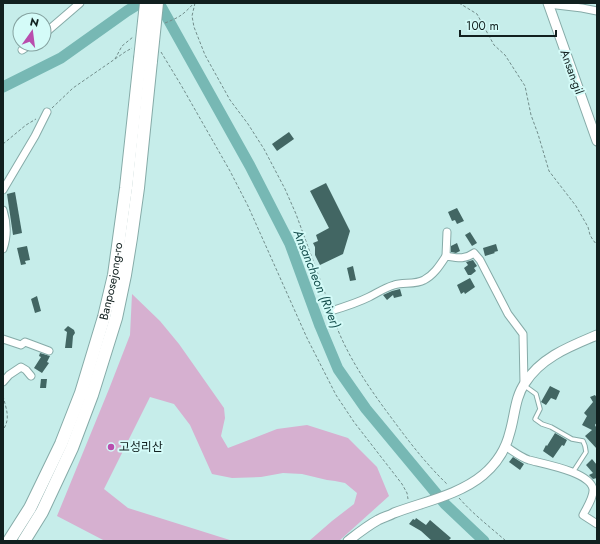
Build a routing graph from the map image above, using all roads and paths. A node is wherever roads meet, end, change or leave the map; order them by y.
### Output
1 (80, 3) edge
2 (146, 3) edge
3 (157, 3) edge
4 (195, 3) edge
5 (459, 3) edge
6 (548, 4) edge
7 (597, 11) edge
8 (164, 23) dead end
9 (52, 27) edge
10 (136, 35) dead end
11 (136, 46) dead end
12 (158, 48) dead end
13 (115, 59) junction
14 (146, 60) junction
15 (47, 112) joint
16 (39, 117) dead end
17 (597, 141) edge
18 (3, 144) edge
19 (3, 190) edge
20 (3, 210) edge
21 (447, 232) dead end
22 (597, 244) edge
23 (3, 249) edge
24 (446, 256) junction
25 (331, 311) junction
26 (597, 335) edge
27 (3, 339) edge
28 (49, 351) dead end
29 (31, 376) dead end
30 (3, 382) edge
31 (524, 384) junction
32 (3, 396) edge
33 (3, 430) edge
34 (505, 446) junction
35 (573, 472) junction
36 (453, 492) junction
37 (412, 507) junction
38 (597, 524) edge
39 (9, 541) edge
40 (24, 541) edge
41 (348, 541) edge
42 (506, 541) edge

1 - 9 street
2 - 14 highway, Banposejong-ro, bridge
3 - 14 highway, Banposejong-ro, bridge
4 - 8 path
4 - 25 path
5 - 22 path
6 - 7 street
6 - 17 street, Ansan-gil
10 - 13 path
11 - 13 path
12 - 37 path
13 - 15 path
14 - 39 highway, Banposejong-ro
14 - 40 highway, Banposejong-ro
15 - 19 street
16 - 18 path
20 - 23 street
21 - 24 street
24 - 25 street
24 - 31 street
25 - 36 path
26 - 31 street
27 - 28 street
29 - 30 street
31 - 34 street
31 - 35 lane
32 - 33 path
34 - 35 street
34 - 36 street
35 - 38 street
36 - 37 street
36 - 42 path
37 - 41 street

